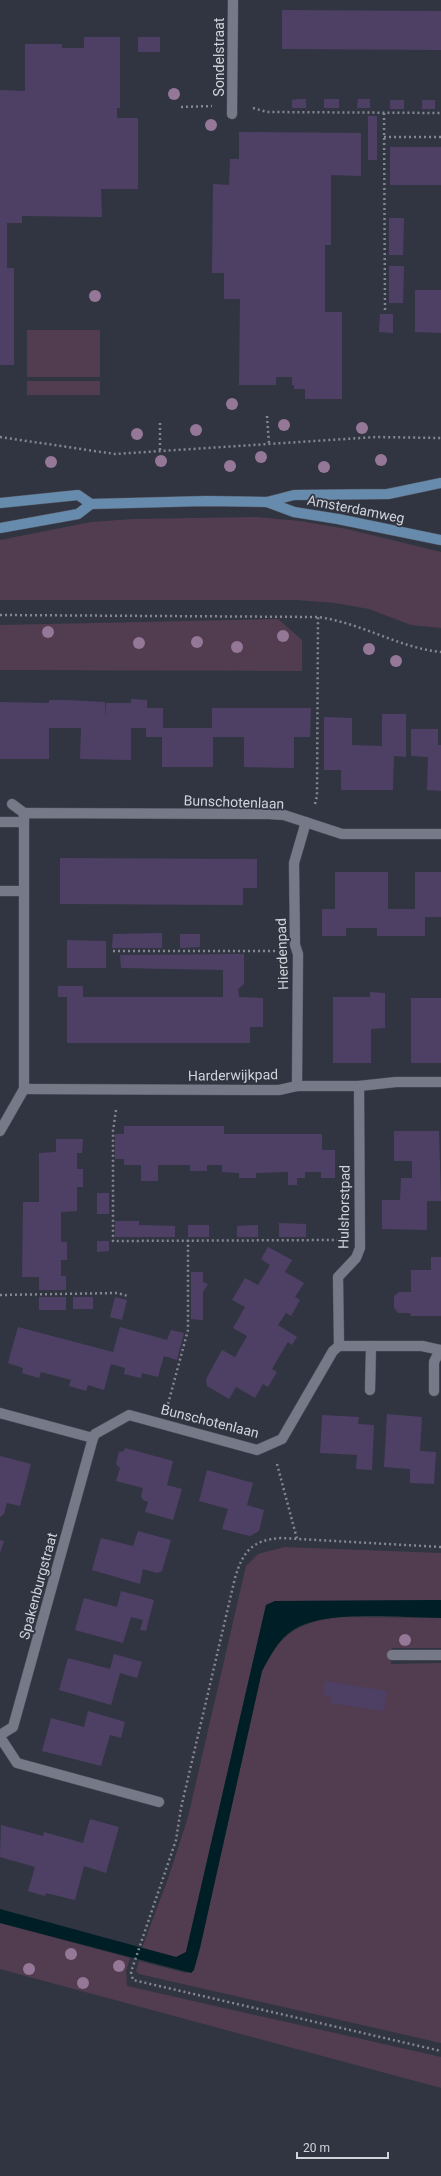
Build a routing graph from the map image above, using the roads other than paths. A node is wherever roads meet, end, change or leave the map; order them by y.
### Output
1 (233, 0) edge
2 (232, 114) dead end
3 (441, 483) edge
4 (267, 502) junction
5 (0, 503) edge
6 (91, 504) junction
7 (0, 528) edge
8 (441, 540) edge
9 (12, 804) dead end
10 (24, 817) junction
11 (0, 822) edge
12 (306, 822) junction
13 (441, 834) edge
14 (0, 891) edge
15 (24, 891) junction
16 (441, 1082) edge
17 (297, 1086) junction
18 (359, 1086) junction
19 (24, 1089) junction
20 (0, 1131) edge
21 (339, 1346) junction
22 (370, 1346) junction
23 (440, 1350) edge
24 (370, 1390) dead end
25 (434, 1391) dead end
26 (0, 1413) edge
27 (93, 1438) junction
28 (392, 1655) dead end
29 (441, 1655) edge
30 (0, 1736) edge
31 (159, 1802) dead end

1 - 2 street, Sondelstraat
3 - 4 main road, Amsterdamweg
4 - 6 main road, Amsterdamweg
4 - 8 main road, Amsterdamweg
5 - 6 main road, Amsterdamweg
6 - 7 main road
9 - 10 street
10 - 11 street, Bunschotenlaan
10 - 12 street, Bunschotenlaan
10 - 15 street
12 - 13 street, Bunschotenlaan
12 - 17 street, Hierdenpad
14 - 15 street
15 - 19 street
16 - 18 street, Harderwijkpad
17 - 18 street, Harderwijkpad
17 - 19 street, Harderwijkpad
18 - 21 street, Hulshorstpad
19 - 20 street
21 - 22 street
21 - 27 street, Bunschotenlaan
22 - 23 street
22 - 24 street
23 - 25 street
26 - 27 street
27 - 30 street, Spakenburgstraat
28 - 29 street
30 - 31 street

